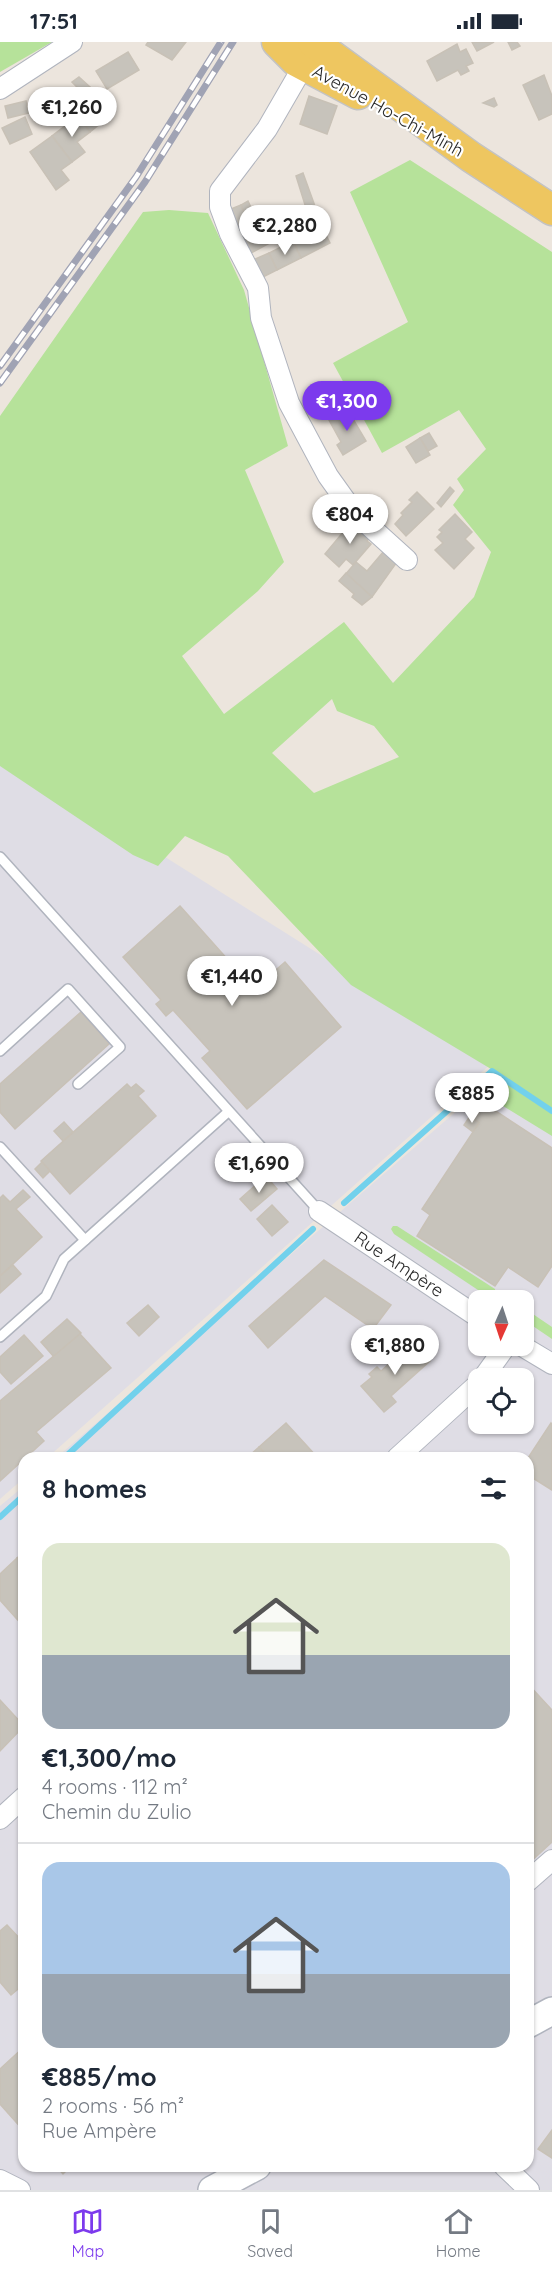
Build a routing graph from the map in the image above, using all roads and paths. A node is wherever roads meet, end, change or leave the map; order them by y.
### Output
1 (72, 42) edge
2 (307, 51) edge
3 (0, 89) edge
4 (552, 210) edge
5 (407, 560) dead end
6 (0, 857) edge
7 (0, 1051) edge
8 (78, 1084) dead end
9 (228, 1112) junction
10 (0, 1148) edge
11 (319, 1211) joint
12 (85, 1240) junction
13 (468, 1310) edge
14 (0, 1337) edge
15 (534, 1353) edge
16 (552, 1364) edge
17 (468, 1393) edge
18 (404, 1452) edge
19 (18, 1802) edge
20 (0, 1819) edge
21 (552, 1860) edge
22 (534, 1876) edge
23 (552, 2011) edge
24 (534, 2021) edge
25 (246, 2172) edge
26 (510, 2172) edge
27 (0, 2180) edge
28 (20, 2190) edge
29 (212, 2190) edge
30 (529, 2190) edge

1 - 3 street
2 - 4 main road, Avenue Ho-Chi-Minh
2 - 5 street
6 - 9 lane
7 - 8 lane
9 - 11 lane
9 - 12 lane
10 - 12 lane
11 - 13 street, Rue Ampère
12 - 14 lane
15 - 16 street
17 - 18 street
19 - 20 street
21 - 22 street
23 - 24 main road
25 - 29 main road
26 - 30 street
27 - 28 street

